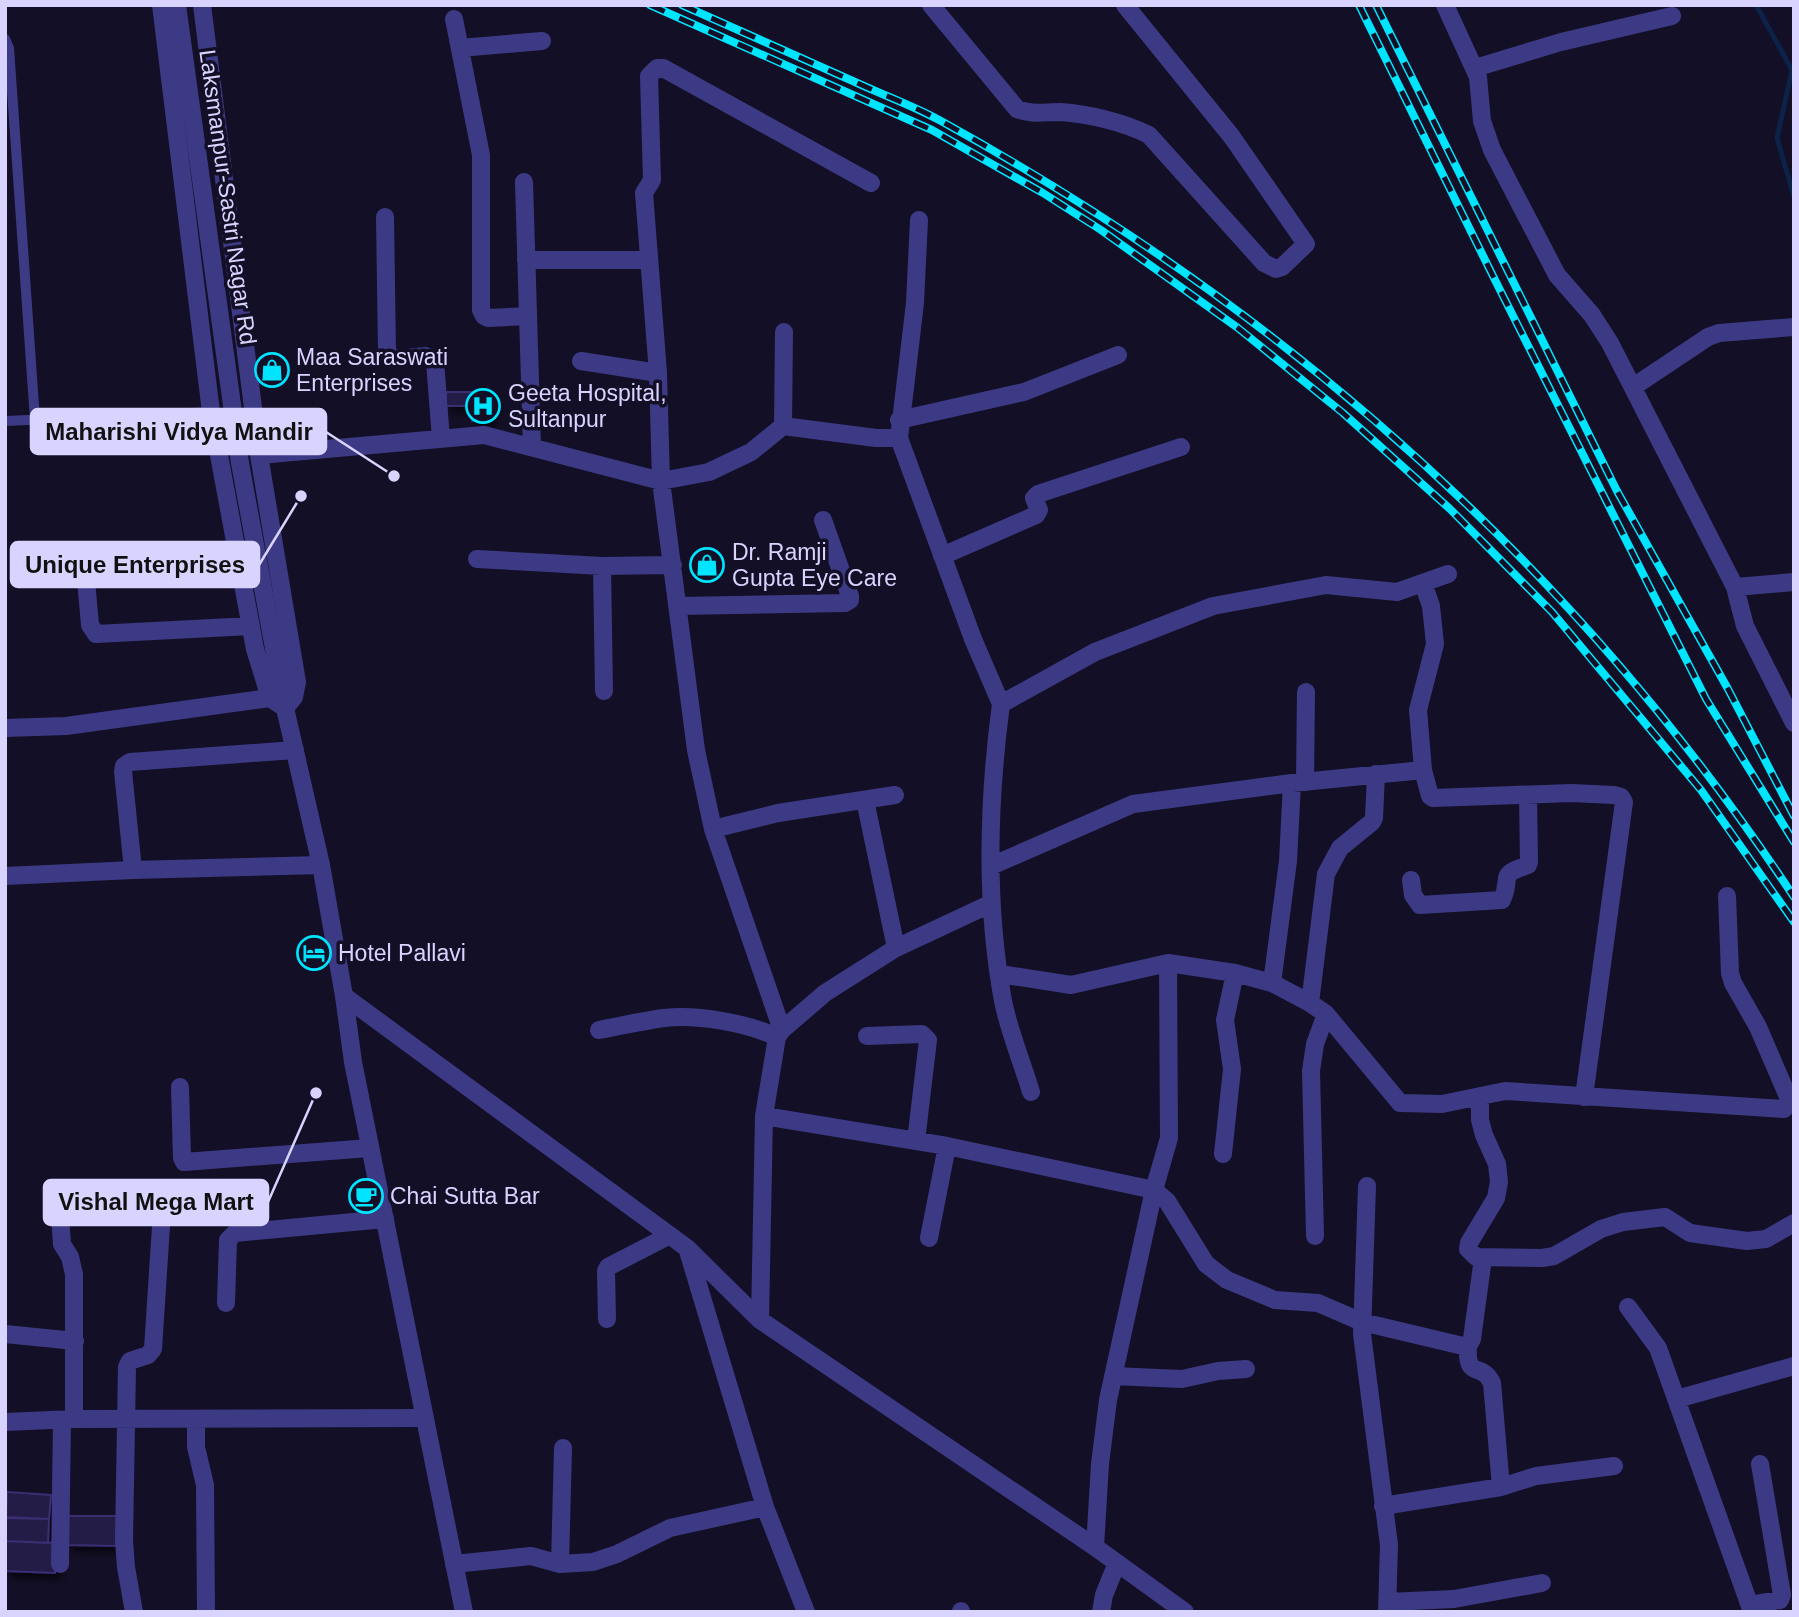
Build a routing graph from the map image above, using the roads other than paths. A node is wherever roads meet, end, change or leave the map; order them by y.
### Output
1 (161, 5) edge
2 (177, 5) edge
3 (202, 5) edge
4 (931, 5) edge
5 (1125, 5) edge
6 (1445, 5) edge
7 (1672, 16) dead end
8 (454, 19) dead end
9 (5, 39) edge
10 (542, 41) dead end
11 (460, 48) junction
12 (1475, 68) junction
13 (524, 182) dead end
14 (871, 183) dead end
15 (384, 216) dead end
16 (919, 220) dead end
17 (526, 260) junction
18 (648, 260) junction
19 (528, 316) junction
20 (1794, 327) edge
21 (784, 332) dead end
22 (1118, 355) dead end
23 (581, 361) dead end
24 (658, 373) junction
25 (1633, 387) junction
26 (211, 412) junction
27 (35, 420) junction
28 (5, 421) edge
29 (783, 426) junction
30 (899, 429) junction
31 (441, 439) junction
32 (532, 447) junction
33 (1181, 447) dead end
34 (259, 455) junction
35 (661, 481) junction
36 (822, 520) dead end
37 (942, 556) junction
38 (477, 559) dead end
39 (673, 565) junction
40 (601, 566) junction
41 (1448, 574) dead end
42 (86, 580) dead end
43 (1794, 582) edge
44 (1423, 583) junction
45 (1735, 587) junction
46 (678, 606) junction
47 (251, 626) junction
48 (604, 691) dead end
49 (1306, 692) dead end
50 (279, 697) junction
51 (1789, 703) edge
52 (1001, 704) junction
53 (1794, 723) edge
54 (5, 728) edge
55 (295, 750) junction
56 (1423, 770) junction
57 (1376, 774) junction
58 (1298, 782) junction
59 (895, 795) dead end
60 (1528, 795) junction
61 (865, 800) junction
62 (713, 829) junction
63 (321, 865) junction
64 (991, 866) junction
65 (133, 870) junction
66 (5, 876) edge
67 (1411, 880) dead end
68 (1727, 896) dead end
69 (990, 904) junction
70 (896, 948) junction
71 (1168, 962) junction
72 (1235, 973) junction
73 (1000, 974) junction
74 (1272, 983) junction
75 (344, 996) junction
76 (1310, 1003) junction
77 (1326, 1014) junction
78 (599, 1030) dead end
79 (779, 1033) junction
80 (867, 1036) dead end
81 (180, 1087) dead end
82 (1031, 1092) dead end
83 (1480, 1096) junction
84 (1584, 1097) junction
85 (764, 1116) junction
86 (916, 1141) junction
87 (947, 1146) junction
88 (370, 1148) junction
89 (1223, 1154) dead end
90 (1367, 1186) dead end
91 (1154, 1190) junction
92 (162, 1211) dead end
93 (60, 1216) dead end
94 (385, 1219) junction
95 (1794, 1223) edge
96 (670, 1235) junction
97 (1315, 1236) dead end
98 (929, 1238) dead end
99 (687, 1248) junction
100 (1483, 1258) junction
101 (226, 1303) dead end
102 (1628, 1307) dead end
103 (607, 1319) dead end
104 (760, 1320) junction
105 (1362, 1322) junction
106 (5, 1334) edge
107 (75, 1341) junction
108 (1468, 1346) junction
109 (1794, 1366) edge
110 (1246, 1369) dead end
111 (1113, 1376) junction
112 (1677, 1399) junction
113 (425, 1418) junction
114 (196, 1419) junction
115 (68, 1420) junction
116 (127, 1420) junction
117 (5, 1422) edge
118 (563, 1448) dead end
119 (1760, 1464) dead end
120 (1615, 1466) dead end
121 (1501, 1487) junction
122 (1383, 1506) junction
123 (765, 1507) junction
124 (1095, 1547) junction
125 (1117, 1563) junction
126 (60, 1564) dead end
127 (454, 1564) junction
128 (560, 1564) junction
129 (1542, 1583) dead end
130 (1387, 1607) edge
131 (1751, 1609) edge
132 (134, 1612) edge
133 (206, 1612) edge
134 (464, 1612) edge
135 (806, 1612) edge
136 (1101, 1612) edge
137 (1185, 1612) edge

1 - 26 street
2 - 50 street, Laksmanpur-Sastri Nagar Rd
3 - 34 street
4 - 5 street
6 - 12 street
7 - 12 street
8 - 11 street
9 - 27 lane
10 - 11 street
11 - 19 street
12 - 25 street
13 - 17 street
14 - 18 street
15 - 31 street
16 - 30 street
17 - 18 street
17 - 19 street
18 - 24 street
19 - 32 street
20 - 25 street
21 - 29 street
22 - 30 street
23 - 24 street
24 - 35 street
25 - 45 street
26 - 27 lane
26 - 47 street
27 - 28 lane
29 - 30 street
29 - 35 street
30 - 37 street
31 - 32 street
31 - 34 street
32 - 35 street
33 - 37 street
34 - 50 street
35 - 39 street
36 - 46 street
37 - 52 street
38 - 40 street
39 - 40 street
39 - 46 street
40 - 48 street
41 - 44 street
42 - 47 street
43 - 45 street
44 - 52 street
44 - 56 street
45 - 51 street
46 - 62 street
47 - 50 street
49 - 58 street
50 - 54 street
50 - 55 street
51 - 53 street
52 - 64 street
55 - 63 street
55 - 65 street
56 - 57 street
56 - 60 street
57 - 58 street
57 - 76 street
58 - 64 street
58 - 74 street
59 - 61 street
60 - 67 street
60 - 84 street
61 - 62 street
61 - 70 street
62 - 79 street
63 - 65 street
63 - 75 street
64 - 69 street
65 - 66 street
68 - 84 street
69 - 70 street
69 - 73 street
70 - 79 street
71 - 72 street
71 - 73 street
71 - 91 street
72 - 74 street
72 - 89 street
73 - 82 street
74 - 76 street
75 - 88 street
75 - 96 street
76 - 77 street
77 - 83 street
77 - 97 street
78 - 79 street
79 - 85 street
80 - 86 street
81 - 88 street
83 - 84 street
83 - 100 street
85 - 86 street
85 - 104 street
86 - 87 street
87 - 91 street
87 - 98 street
88 - 94 street
90 - 105 street
91 - 105 street
91 - 111 street
92 - 116 street
93 - 107 street
94 - 101 street
94 - 113 street
95 - 100 street
96 - 99 street
96 - 103 street
99 - 104 street
99 - 123 street
100 - 108 street
102 - 112 street
104 - 124 street
105 - 108 street
105 - 122 street
106 - 107 street
107 - 115 street
108 - 121 street
109 - 112 street
110 - 111 street
111 - 124 street
112 - 131 street
113 - 114 street
113 - 127 street
114 - 116 street
114 - 133 street
115 - 116 street
115 - 117 street
115 - 126 street
116 - 132 street
118 - 128 street
119 - 131 street
120 - 121 street
121 - 122 street
122 - 130 street
123 - 128 street
123 - 135 street
124 - 125 street
125 - 136 street
125 - 137 street
127 - 128 street
127 - 134 street
129 - 130 street

